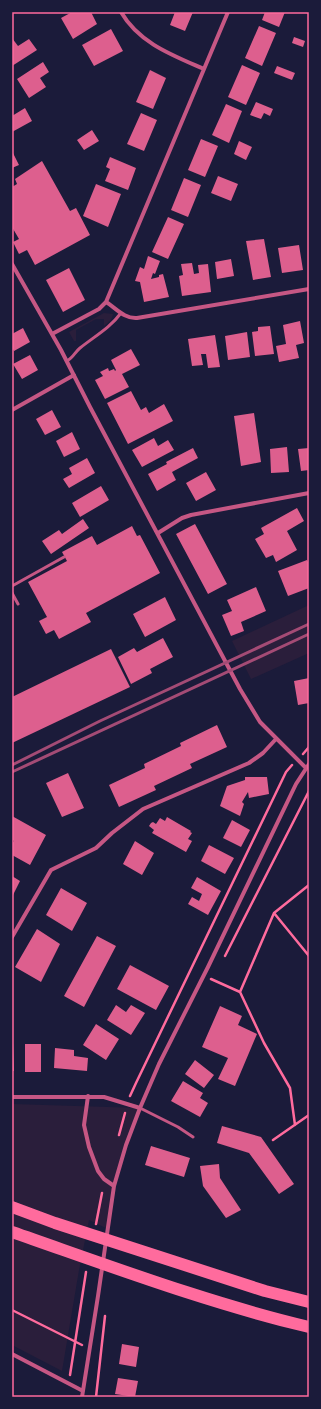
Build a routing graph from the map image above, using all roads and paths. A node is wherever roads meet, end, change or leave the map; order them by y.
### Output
1 (121, 12) edge
2 (228, 12) edge
3 (204, 69) junction
4 (12, 264) edge
5 (309, 289) edge
6 (106, 302) junction
7 (121, 313) junction
8 (52, 334) junction
9 (67, 361) junction
10 (74, 375) junction
11 (12, 410) edge
12 (309, 493) edge
13 (158, 533) junction
14 (64, 556) dead end
15 (12, 586) edge
16 (12, 593) edge
17 (18, 604) dead end
18 (276, 739) junction
19 (307, 766) edge
20 (309, 791) edge
21 (309, 885) edge
22 (274, 913) junction
23 (12, 937) edge
24 (309, 956) edge
25 (224, 959) dead end
26 (204, 975) junction
27 (213, 980) junction
28 (209, 986) dead end
29 (240, 992) junction
30 (88, 1096) junction
31 (12, 1097) edge
32 (140, 1108) junction
33 (309, 1115) edge
34 (295, 1124) junction
35 (193, 1138) dead end
36 (273, 1140) dead end
37 (114, 1186) junction
38 (12, 1207) edge
39 (12, 1232) edge
40 (309, 1302) edge
41 (12, 1310) edge
42 (106, 1312) dead end
43 (309, 1327) edge
44 (90, 1349) junction
45 (12, 1354) edge
46 (83, 1391) junction
47 (82, 1397) edge
48 (96, 1397) edge

1 - 3 street
2 - 3 street
3 - 6 street
4 - 8 street
5 - 7 street
6 - 7 street
6 - 8 street
7 - 9 lane
8 - 9 street
9 - 10 street
10 - 11 street
10 - 13 street
12 - 13 street
13 - 18 street
14 - 15 lane
16 - 17 lane
18 - 19 street
18 - 23 street
19 - 26 street
20 - 25 path
21 - 22 path
22 - 24 path
22 - 29 path
26 - 27 path
26 - 32 street
27 - 28 path
27 - 29 path
29 - 34 path
30 - 31 street
30 - 32 street
30 - 37 street
32 - 35 lane
32 - 37 street
33 - 34 path
34 - 36 path
37 - 44 street
38 - 40 highway
39 - 43 highway
41 - 44 path
42 - 48 path
44 - 46 street
45 - 46 street
46 - 47 street

